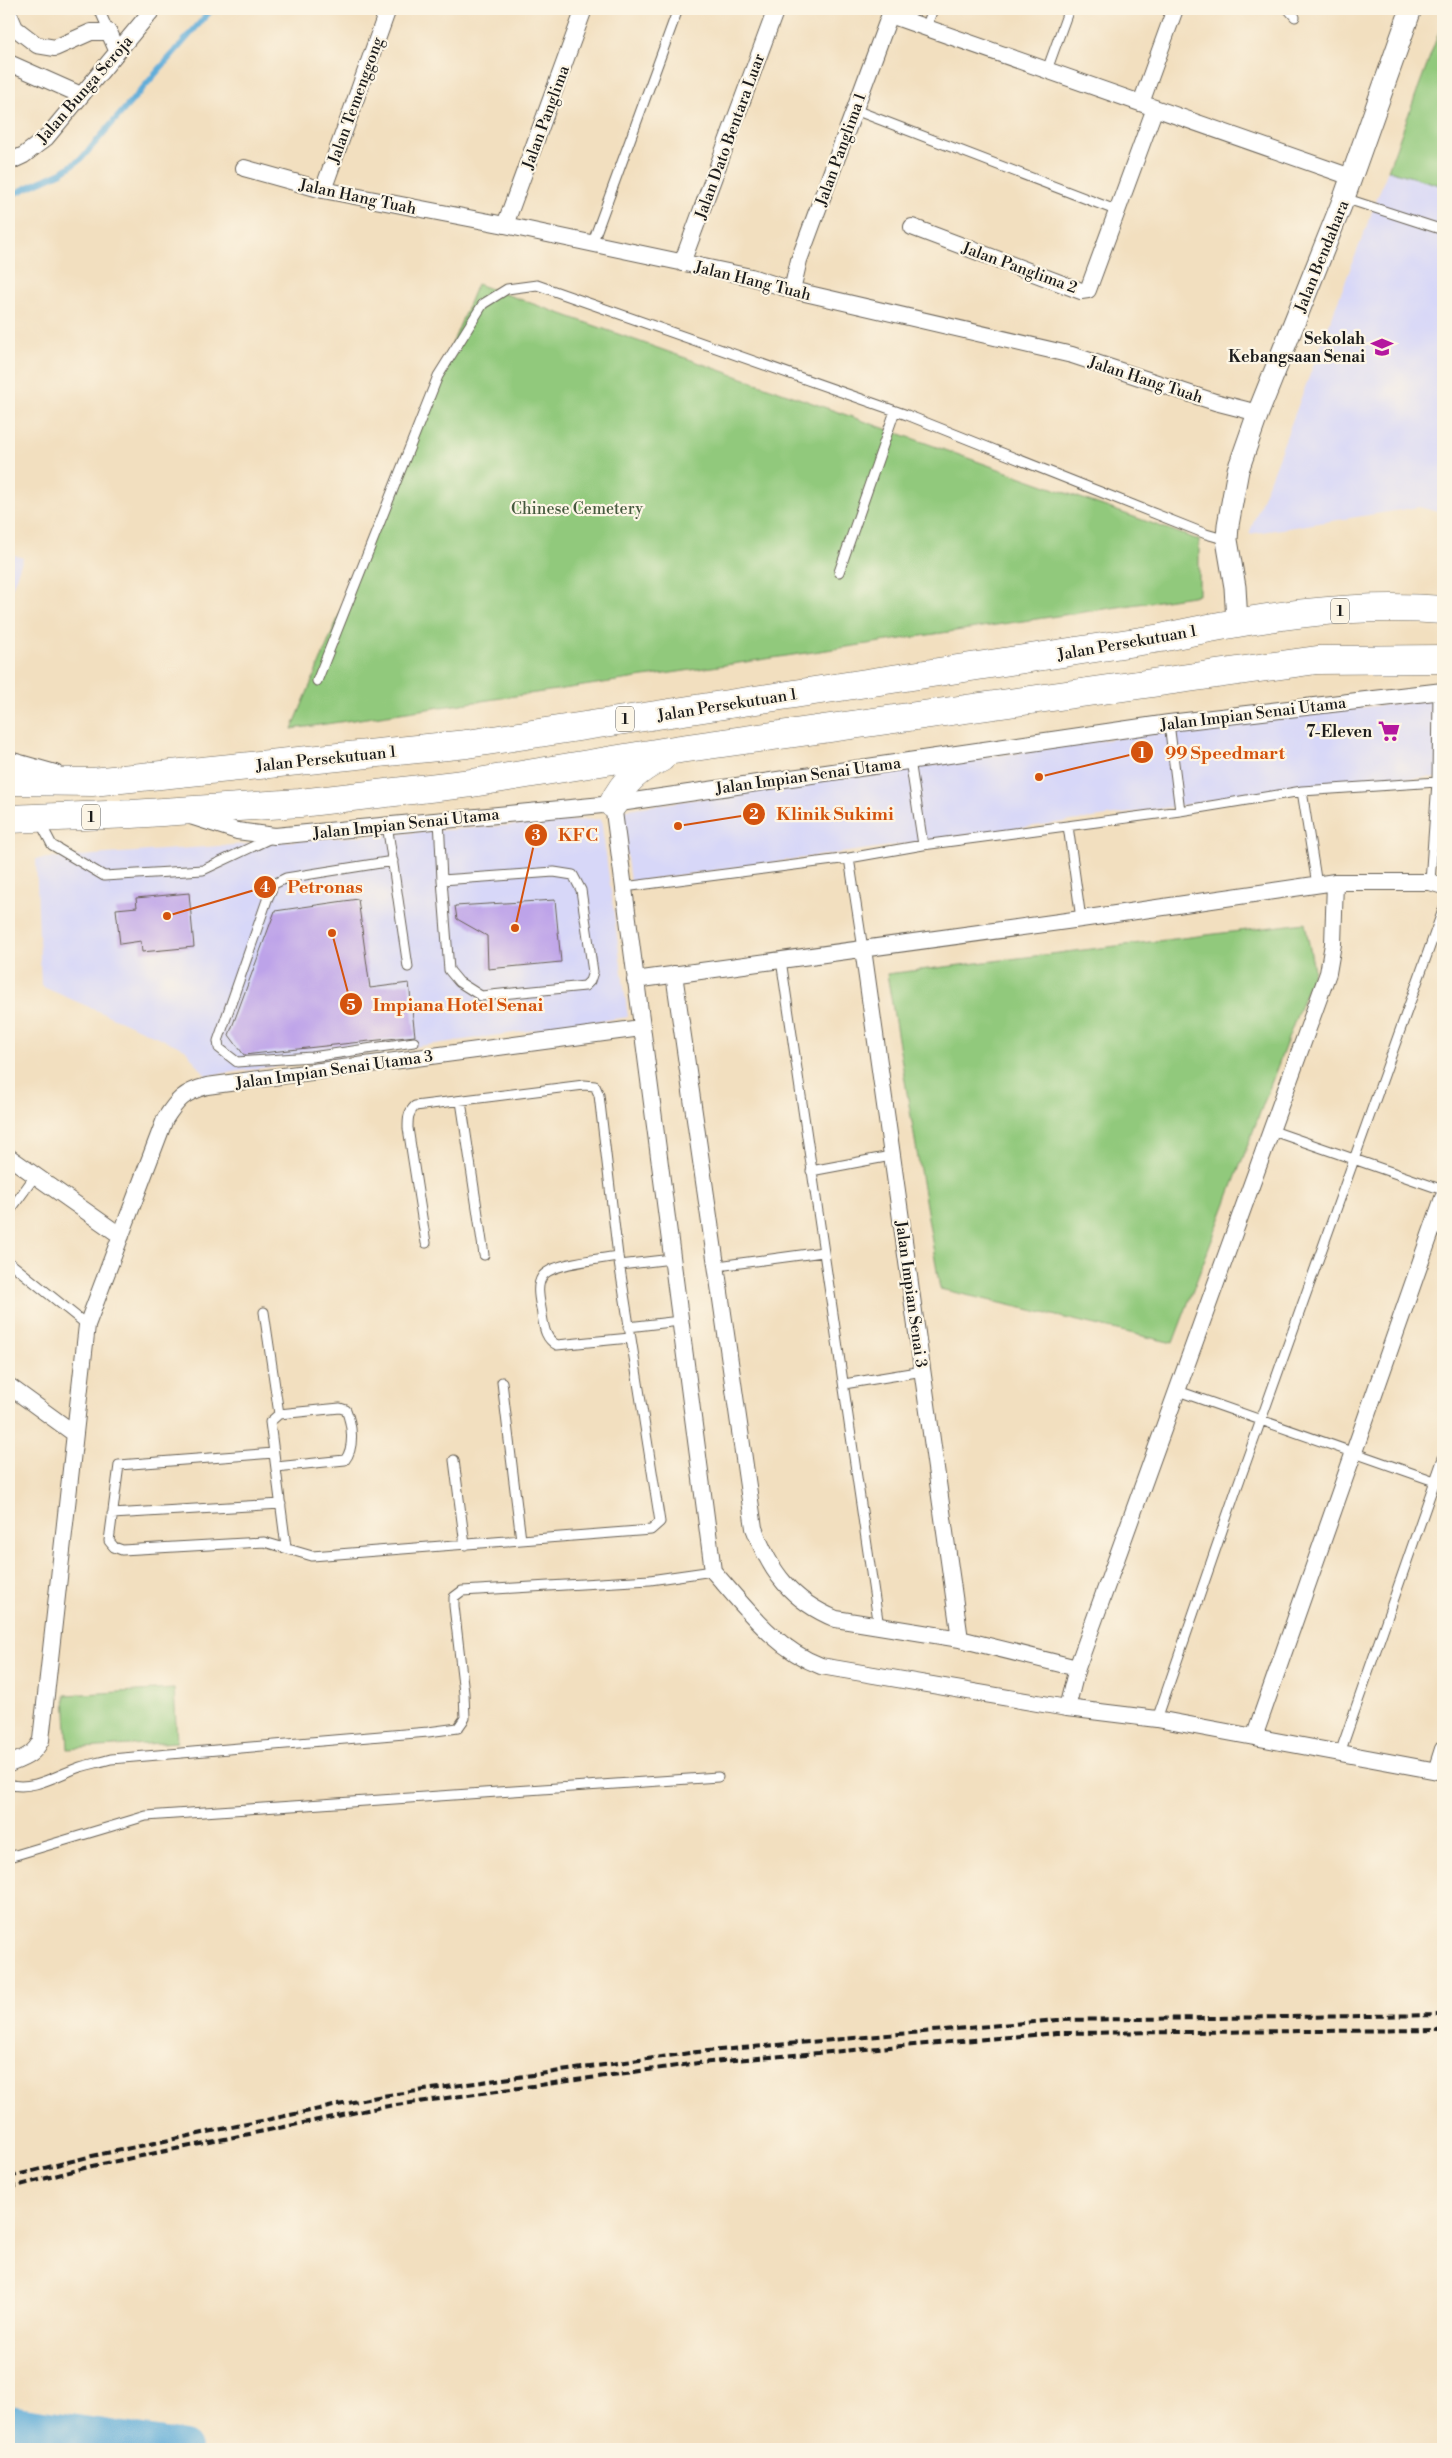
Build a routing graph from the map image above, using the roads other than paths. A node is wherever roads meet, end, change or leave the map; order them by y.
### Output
1 (99, 9) edge
2 (153, 9) edge
3 (388, 9) edge
4 (584, 9) edge
5 (678, 9) edge
6 (776, 9) edge
7 (934, 9) edge
8 (1068, 9) edge
9 (1174, 9) edge
10 (1288, 9) edge
11 (1411, 9) edge
12 (891, 12) edge
13 (9, 14) edge
14 (1295, 17) dead end
15 (926, 28) junction
16 (110, 32) junction
17 (117, 50) junction
18 (9, 63) edge
19 (1047, 70) junction
20 (81, 95) junction
21 (1148, 106) junction
22 (855, 110) junction
23 (9, 162) edge
24 (244, 168) dead end
25 (1351, 177) junction
26 (323, 190) junction
27 (1344, 198) junction
28 (1118, 211) junction
29 (505, 225) junction
30 (912, 227) dead end
31 (1443, 230) edge
32 (592, 244) junction
33 (682, 263) junction
34 (792, 290) junction
35 (895, 411) junction
36 (1258, 413) junction
37 (1227, 540) junction
38 (839, 572) dead end
39 (1443, 610) edge
40 (1237, 622) junction
41 (1443, 659) edge
42 (317, 681) dead end
43 (1440, 690) edge
44 (1169, 723) junction
45 (680, 749) junction
46 (9, 760) edge
47 (910, 760) junction
48 (9, 781) edge
49 (92, 782) junction
50 (1440, 782) edge
51 (1302, 791) junction
52 (613, 804) junction
53 (1180, 810) junction
54 (173, 811) junction
55 (9, 819) edge
56 (38, 819) junction
57 (439, 819) junction
58 (387, 824) junction
59 (1068, 826) junction
60 (275, 836) junction
61 (923, 846) junction
62 (849, 858) junction
63 (392, 861) junction
64 (442, 880) junction
65 (1335, 882) junction
66 (1437, 884) edge
67 (1317, 885) junction
68 (624, 887) junction
69 (1443, 910) edge
70 (1082, 919) junction
71 (863, 949) junction
72 (781, 960) junction
73 (408, 967) dead end
74 (674, 974) junction
75 (635, 980) junction
76 (641, 1028) junction
77 (414, 1042) dead end
78 (313, 1064) junction
79 (461, 1101) junction
80 (1270, 1130) junction
81 (891, 1156) junction
82 (9, 1157) edge
83 (1355, 1158) junction
84 (811, 1171) junction
85 (35, 1176) junction
86 (1443, 1190) edge
87 (1443, 1198) edge
88 (9, 1212) edge
89 (121, 1236) junction
90 (426, 1243) dead end
91 (823, 1252) junction
92 (484, 1254) dead end
93 (672, 1259) junction
94 (619, 1260) junction
95 (9, 1262) edge
96 (718, 1266) junction
97 (264, 1312) dead end
98 (680, 1322) junction
99 (87, 1325) junction
100 (628, 1326) junction
101 (630, 1338) junction
102 (923, 1371) junction
103 (502, 1382) dead end
104 (844, 1384) junction
105 (9, 1386) edge
106 (1178, 1392) junction
107 (279, 1414) junction
108 (1260, 1420) junction
109 (75, 1434) junction
110 (274, 1453) junction
111 (1353, 1453) junction
112 (1443, 1458) edge
113 (454, 1460) dead end
114 (276, 1468) junction
115 (1439, 1482) edge
116 (281, 1504) junction
117 (112, 1514) junction
118 (521, 1540) junction
119 (465, 1545) junction
120 (286, 1548) junction
121 (713, 1571) junction
122 (879, 1627) junction
123 (960, 1639) junction
124 (1077, 1668) junction
125 (1067, 1708) junction
126 (1157, 1719) junction
127 (1254, 1737) junction
128 (1443, 1749) edge
129 (1340, 1753) junction
130 (9, 1764) edge
131 (1440, 1772) edge
132 (718, 1777) dead end
133 (9, 1784) edge
134 (9, 1857) edge

1 - 16 lane
2 - 17 street, Jalan Bunga Seroja
3 - 26 street, Jalan Temenggong
4 - 29 street, Jalan Panglima
5 - 32 lane
6 - 33 street, Jalan Dato Bentara Luar
7 - 15 lane
8 - 19 lane
9 - 21 street
10 - 14 lane
11 - 25 street, Jalan Bendahara
12 - 15 street
12 - 22 street, Jalan Panglima 1
13 - 16 street
15 - 19 street
16 - 17 street
17 - 20 street, Jalan Bunga Seroja
18 - 20 street
19 - 21 street
20 - 23 street, Jalan Bunga Seroja
21 - 25 street
21 - 28 street, Jalan Panglima 2
22 - 28 lane
22 - 34 street, Jalan Panglima 1
24 - 26 street, Jalan Hang Tuah
25 - 27 street, Jalan Bendahara
26 - 29 street, Jalan Hang Tuah
27 - 31 lane
27 - 36 street, Jalan Bendahara
28 - 30 street, Jalan Panglima 2
29 - 32 street, Jalan Hang Tuah
32 - 33 street, Jalan Hang Tuah
33 - 34 street, Jalan Hang Tuah
34 - 36 street, Jalan Hang Tuah
35 - 37 lane
35 - 38 lane
35 - 42 lane
36 - 37 street, Jalan Bendahara
37 - 40 street, Jalan Bendahara
39 - 40 highway, Jalan Persekutuan 1 / 1
40 - 49 highway, Jalan Persekutuan 1 / 1
41 - 45 highway, 1
43 - 44 street, Jalan Impian Senai Utama
43 - 50 lane
44 - 47 street, Jalan Impian Senai Utama
44 - 53 lane
45 - 52 highway
45 - 54 highway, 1
46 - 49 street
47 - 52 street, Jalan Impian Senai Utama
47 - 61 lane
48 - 49 highway, Jalan Persekutuan 1 / 1
50 - 51 lane
50 - 66 lane
51 - 53 lane
51 - 67 lane
52 - 57 street, Jalan Impian Senai Utama
52 - 68 street
53 - 59 lane
54 - 56 highway, 1
54 - 60 street, Jalan Impian Senai Utama
55 - 56 highway, 1
56 - 60 lane
57 - 58 street, Jalan Impian Senai Utama
57 - 64 lane
58 - 60 street, Jalan Impian Senai Utama
58 - 63 lane
59 - 61 lane
59 - 70 lane
61 - 62 lane
62 - 68 lane
62 - 71 lane
63 - 73 lane
63 - 78 lane
64 - 64 lane
65 - 66 street
65 - 67 street
65 - 80 street
67 - 70 street
68 - 75 street
69 - 83 lane
70 - 71 street
71 - 72 street
71 - 81 street, Jalan Impian Senai 3
72 - 74 street
72 - 84 lane
74 - 75 street
74 - 96 street
75 - 76 street
76 - 78 street, Jalan Impian Senai Utama 3
76 - 93 street
77 - 78 lane
78 - 89 street, Jalan Impian Senai Utama 3
79 - 90 lane
79 - 92 lane
79 - 94 lane
80 - 83 lane
80 - 106 street
81 - 84 lane
81 - 102 street, Jalan Impian Senai 3
82 - 85 street
83 - 86 lane
83 - 108 lane
84 - 91 lane
85 - 88 lane
85 - 89 street
87 - 111 street
89 - 99 street, Jalan Impian Senai Utama 3
91 - 96 lane
91 - 104 lane
93 - 94 lane
93 - 98 street
94 - 100 lane
94 - 101 lane
95 - 99 lane
96 - 122 street
97 - 107 lane
98 - 100 lane
98 - 121 street
99 - 109 street, Jalan Impian Senai Utama 3
100 - 101 lane
101 - 118 lane
102 - 104 lane
102 - 123 street, Jalan Impian Senai 3
103 - 118 lane
104 - 122 lane
105 - 109 street
106 - 108 lane
106 - 124 street
107 - 110 lane
107 - 114 lane
108 - 111 lane
108 - 126 lane
109 - 130 street, Jalan Impian Senai Utama 3
110 - 114 lane
110 - 117 lane
111 - 115 lane
111 - 127 street
112 - 115 lane
113 - 119 lane
114 - 116 lane
115 - 129 lane
116 - 117 lane
116 - 120 lane
117 - 120 lane
118 - 119 lane
119 - 120 lane
121 - 125 street
121 - 133 lane
122 - 123 street
123 - 124 street
124 - 125 street
125 - 126 street
126 - 127 street
127 - 129 street
128 - 131 street
129 - 131 street
132 - 134 lane

